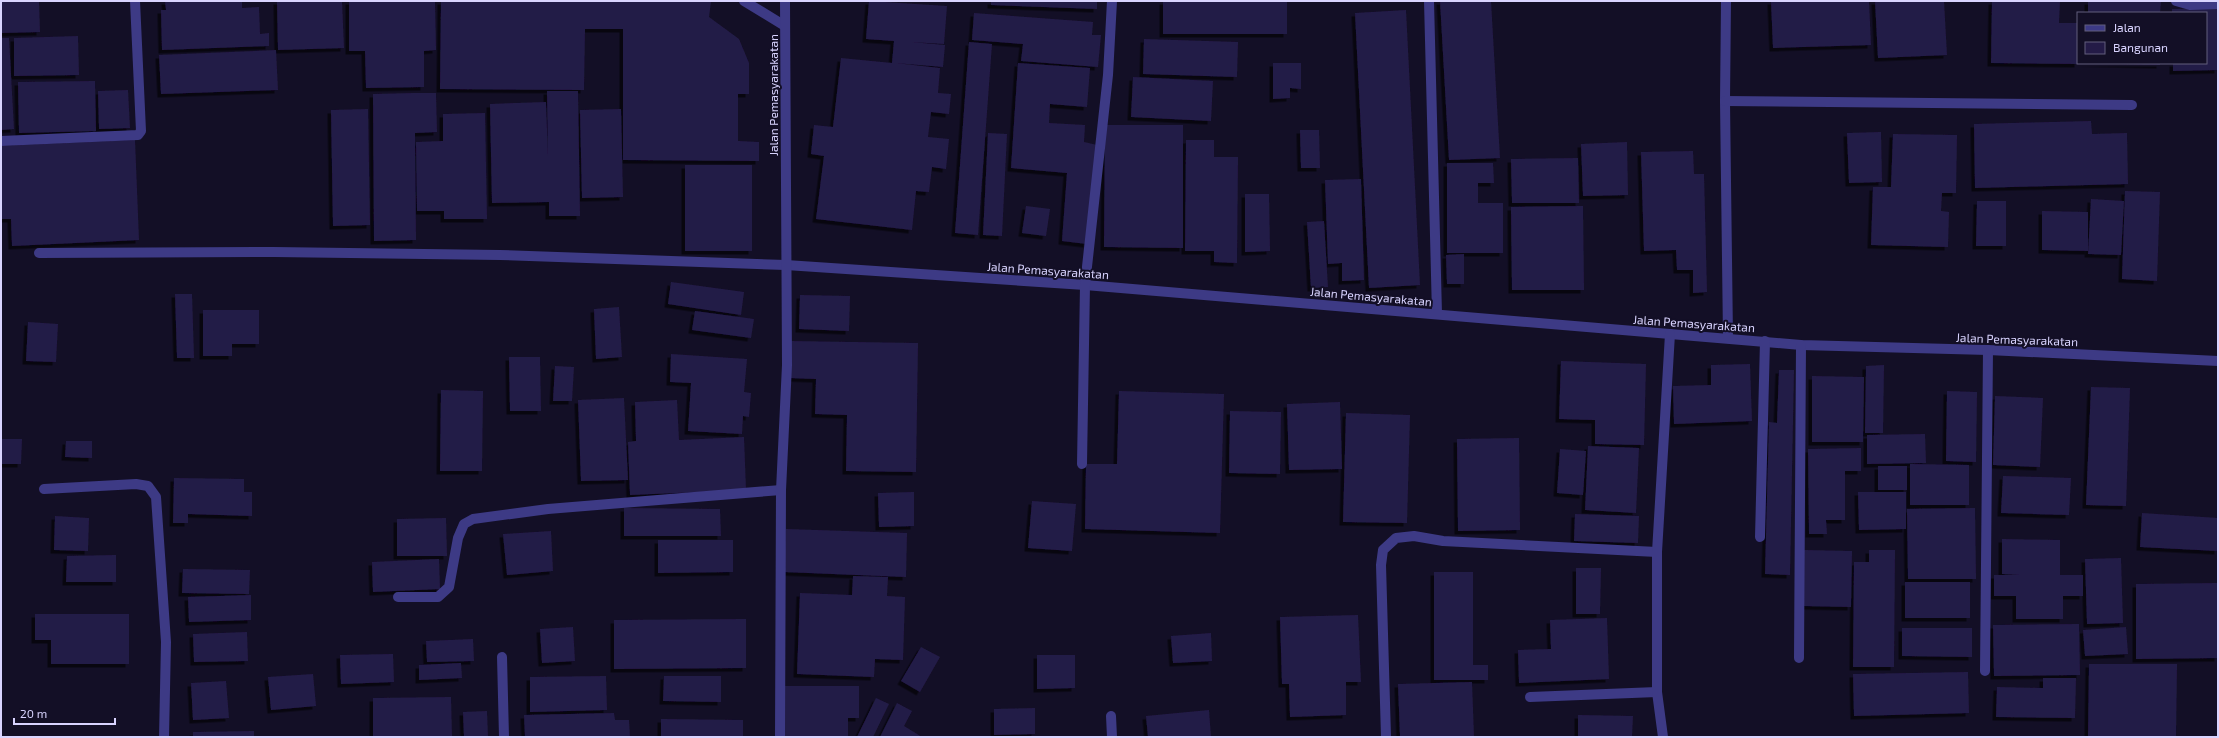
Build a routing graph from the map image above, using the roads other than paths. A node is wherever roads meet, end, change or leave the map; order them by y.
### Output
1 (135, 1) edge
2 (744, 1) edge
3 (786, 1) edge
4 (1112, 1) edge
5 (1429, 1) edge
6 (1726, 1) edge
7 (2176, 1) edge
8 (2218, 4) edge
9 (785, 26) junction
10 (1725, 101) junction
11 (2132, 105) dead end
12 (1, 141) edge
13 (39, 253) dead end
14 (786, 265) junction
15 (1085, 285) junction
16 (1437, 314) junction
17 (1670, 334) junction
18 (1728, 338) junction
19 (1765, 341) junction
20 (1801, 345) junction
21 (1988, 350) junction
22 (2218, 360) edge
23 (1082, 464) dead end
24 (44, 489) dead end
25 (782, 490) junction
26 (1760, 537) dead end
27 (1657, 552) junction
28 (398, 597) dead end
29 (502, 657) dead end
30 (1799, 658) dead end
31 (1985, 671) dead end
32 (1657, 692) junction
33 (1530, 697) dead end
34 (1111, 716) dead end
35 (164, 737) edge
36 (504, 737) edge
37 (780, 737) edge
38 (1112, 737) edge
39 (1386, 737) edge
40 (1663, 737) edge

1 - 12 street
2 - 9 street
3 - 9 street, Jalan Pemasyarakatan
4 - 15 street
5 - 16 street
6 - 10 street
7 - 8 street
9 - 14 street, Jalan Pemasyarakatan
10 - 11 street
10 - 18 street
13 - 14 street
14 - 15 street, Jalan Pemasyarakatan
14 - 25 street
15 - 16 street, Jalan Pemasyarakatan
15 - 23 street
16 - 17 street, Jalan Pemasyarakatan
17 - 18 street, Jalan Pemasyarakatan
17 - 27 street
18 - 19 street, Jalan Pemasyarakatan
19 - 20 street, Jalan Pemasyarakatan
19 - 26 street
20 - 21 street, Jalan Pemasyarakatan
20 - 30 street
21 - 22 street, Jalan Pemasyarakatan
21 - 31 street
24 - 35 street
25 - 28 street
25 - 37 street
27 - 32 street
27 - 39 street
29 - 36 street
32 - 33 street
32 - 40 street
34 - 38 street

